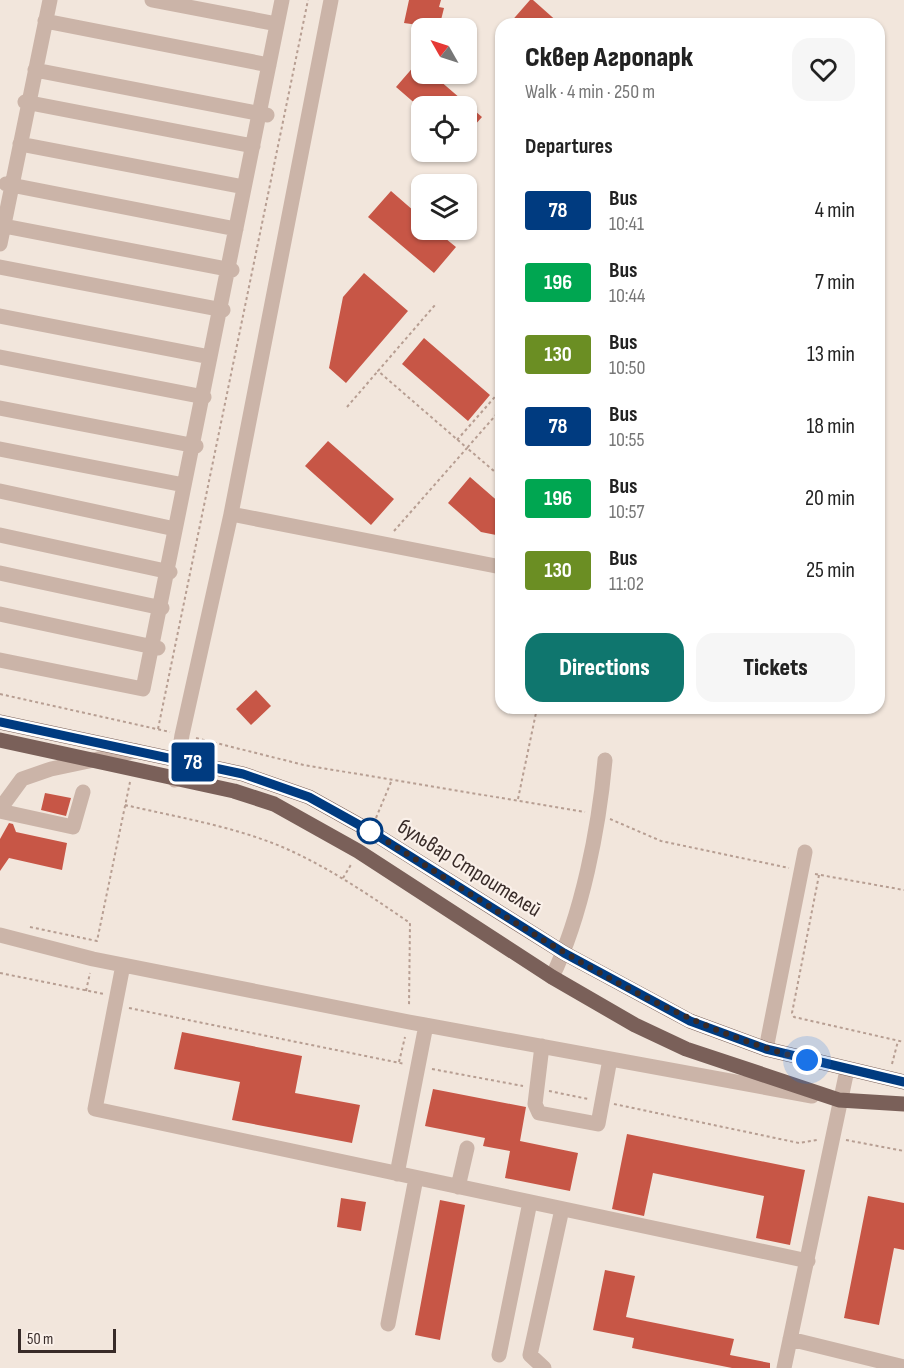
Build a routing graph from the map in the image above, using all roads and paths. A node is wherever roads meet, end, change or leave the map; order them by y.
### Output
1 (50, 0) edge
2 (152, 0) edge
3 (282, 0) edge
4 (308, 0) edge
5 (331, 0) edge
6 (45, 21) junction
7 (277, 24) junction
8 (269, 65) junction
9 (35, 70) junction
10 (27, 102) junction
11 (263, 114) junction
12 (20, 144) junction
13 (253, 146) junction
14 (9, 184) junction
15 (244, 187) junction
16 (4, 226) junction
17 (236, 229) junction
18 (0, 244) edge
19 (0, 267) edge
20 (230, 270) junction
21 (435, 305) dead end
22 (222, 310) junction
23 (0, 316) edge
24 (0, 357) edge
25 (210, 357) junction
26 (378, 371) junction
27 (203, 397) junction
28 (495, 397) edge
29 (347, 407) dead end
30 (0, 408) edge
31 (495, 416) edge
32 (457, 440) junction
33 (194, 446) junction
34 (466, 448) junction
35 (0, 449) edge
36 (495, 472) edge
37 (184, 484) junction
38 (0, 491) edge
39 (231, 514) junction
40 (175, 529) junction
41 (0, 535) edge
42 (384, 543) junction
43 (495, 566) edge
44 (168, 571) junction
45 (0, 573) edge
46 (160, 608) junction
47 (0, 614) edge
48 (155, 647) junction
49 (0, 660) edge
50 (0, 694) edge
51 (536, 714) edge
52 (0, 722) edge
53 (158, 729) junction
54 (182, 735) junction
55 (0, 740) edge
56 (136, 750) junction
57 (179, 759) junction
58 (605, 759) dead end
59 (90, 761) junction
60 (133, 770) junction
61 (175, 780) junction
62 (83, 792) dead end
63 (518, 799) junction
64 (125, 805) junction
65 (0, 810) edge
66 (601, 815) junction
67 (805, 852) dead end
68 (802, 871) junction
69 (819, 875) junction
70 (904, 890) edge
71 (22, 925) dead end
72 (0, 935) edge
73 (564, 953) junction
74 (93, 958) junction
75 (123, 965) junction
76 (0, 973) edge
77 (552, 977) junction
78 (86, 991) junction
79 (115, 1001) junction
80 (409, 1022) junction
81 (426, 1025) junction
82 (898, 1041) junction
83 (904, 1042) edge
84 (542, 1047) junction
85 (686, 1049) junction
86 (766, 1049) junction
87 (609, 1059) junction
88 (399, 1062) junction
89 (417, 1066) junction
90 (891, 1066) dead end
91 (676, 1069) junction
92 (847, 1070) junction
93 (904, 1082) edge
94 (536, 1089) junction
95 (839, 1100) junction
96 (602, 1102) junction
97 (904, 1104) edge
98 (832, 1137) junction
99 (467, 1148) dead end
100 (904, 1151) edge
101 (397, 1174) junction
102 (416, 1178) junction
103 (458, 1187) junction
104 (533, 1198) junction
105 (562, 1209) junction
106 (808, 1261) junction
107 (388, 1324) dead end
108 (790, 1338) junction
109 (499, 1356) dead end
110 (904, 1367) edge
111 (544, 1368) edge
112 (784, 1368) edge

1 - 6 street
2 - 7 street
3 - 7 street
4 - 53 path
5 - 39 street
6 - 8 street
6 - 9 street
7 - 8 street
8 - 11 street
9 - 10 street
9 - 11 street
10 - 12 street
10 - 13 street
11 - 13 street
12 - 14 street
12 - 15 street
13 - 15 street
14 - 16 street
14 - 17 street
15 - 17 street
16 - 18 street
16 - 20 street
17 - 20 street
19 - 22 street
20 - 22 street
21 - 26 path
22 - 25 street
23 - 25 street
24 - 27 street
25 - 27 street
26 - 29 path
26 - 32 path
27 - 33 street
28 - 32 path
30 - 33 street
31 - 34 path
32 - 34 path
33 - 37 street
34 - 36 path
34 - 42 path
35 - 37 street
37 - 40 street
38 - 40 street
39 - 42 street
39 - 54 street
40 - 44 street
41 - 44 street
42 - 43 street
44 - 46 street
45 - 46 street
46 - 48 street
47 - 48 street
48 - 49 street
50 - 53 path
51 - 63 path
52 - 56 main road, бульвар Строителей
53 - 54 path
54 - 57 street
54 - 63 path
55 - 59 main road, бульвар Строителей
56 - 57 main road, бульвар Строителей
56 - 59 street
57 - 61 street
57 - 73 main road, бульвар Строителей
58 - 66 street
59 - 60 main road, бульвар Строителей
59 - 65 street
60 - 61 main road, бульвар Строителей
60 - 64 path
61 - 77 main road, бульвар Строителей
62 - 65 street
63 - 66 path
64 - 71 path
64 - 80 path
66 - 68 path
66 - 73 street
67 - 68 street
68 - 69 path
68 - 86 street
69 - 70 path
69 - 82 path
72 - 74 street, бульвар Строителей
73 - 77 street
73 - 86 main road, бульвар Строителей
74 - 75 street, бульвар Строителей
74 - 78 path
75 - 79 street
75 - 80 street, бульвар Строителей
76 - 78 path
77 - 85 main road, бульвар Строителей
78 - 79 path
79 - 88 path
79 - 101 street
80 - 81 street, бульвар Строителей
80 - 88 path
81 - 84 street, бульвар Строителей
81 - 89 street
82 - 83 path
82 - 90 path
84 - 87 street, бульвар Строителей
84 - 94 street
85 - 91 street
85 - 95 main road, бульвар Строителей
86 - 92 main road, бульвар Строителей
87 - 91 street, бульвар Строителей
87 - 96 street
88 - 89 path
89 - 94 path
89 - 101 street
91 - 95 street, бульвар Строителей
92 - 93 main road, бульвар Строителей
92 - 95 street
94 - 96 path
94 - 96 street
95 - 97 main road, бульвар Строителей
95 - 98 street
96 - 98 path
98 - 100 path
98 - 106 street
99 - 103 street
101 - 102 street
102 - 103 street
102 - 107 street
103 - 104 street
104 - 105 street
104 - 109 street
105 - 106 street
105 - 111 street
106 - 108 street
108 - 110 street
108 - 112 street

